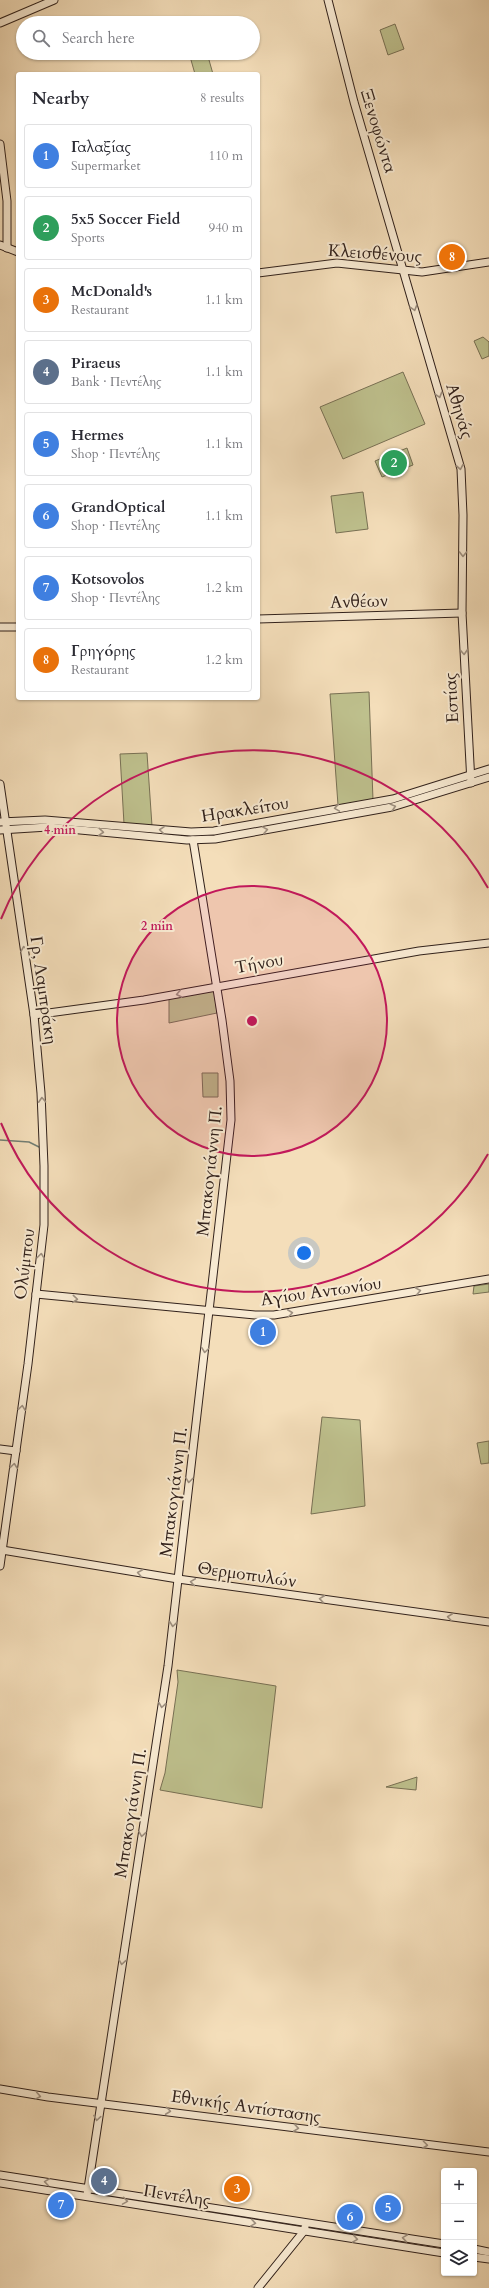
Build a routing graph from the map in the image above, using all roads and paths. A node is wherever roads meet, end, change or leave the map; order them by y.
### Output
1 (54, 0) edge
2 (328, 0) edge
3 (16, 16) edge
4 (16, 16) edge
5 (0, 23) edge
6 (0, 144) edge
7 (4, 246) edge
8 (16, 251) edge
9 (489, 262) edge
10 (404, 270) junction
11 (260, 273) edge
12 (462, 613) junction
13 (260, 619) edge
14 (0, 627) edge
15 (16, 627) edge
16 (489, 769) edge
17 (470, 775) junction
18 (489, 777) edge
19 (470, 783) junction
20 (0, 784) edge
21 (2, 822) edge
22 (3, 830) edge
23 (217, 830) junction
24 (193, 840) junction
25 (489, 943) edge
26 (217, 987) junction
27 (34, 1015) junction
28 (44, 1156) joint
29 (489, 1279) edge
30 (36, 1294) junction
31 (209, 1311) junction
32 (0, 1449) edge
33 (16, 1451) junction
34 (2, 1550) junction
35 (0, 1566) edge
36 (178, 1580) junction
37 (489, 1622) edge
38 (0, 2089) edge
39 (100, 2102) junction
40 (489, 2152) edge
41 (0, 2175) edge
42 (0, 2183) edge
43 (87, 2190) junction
44 (306, 2223) junction
45 (304, 2231) junction
46 (441, 2244) edge
47 (477, 2250) edge
48 (441, 2252) edge
49 (489, 2252) edge
50 (477, 2257) edge
51 (489, 2259) edge
52 (258, 2288) edge

1 - 4 street
2 - 10 street, Ξενοφώντα
3 - 5 street
6 - 7 street
7 - 8 street
9 - 10 street, Κλεισθένους
10 - 11 street, Κλεισθένους
10 -> 12 street, Αθηνάς
12 - 13 street, Ανθέων
12 -> 17 street, Εστίας
14 - 15 street
16 - 17 street, Ηρακλείτου
17 - 19 street, Εστίας
17 -> 23 street, Ηρακλείτου
18 - 19 street, Ηρακλείτου
24 -> 19 street, Ηρακλείτου
20 - 21 street
21 - 22 street
23 -> 21 street, Ηρακλείτου
22 -> 24 street, Ηρακλείτου
27 -> 22 street, Γρ, Λαμπράκη
23 - 24 street
24 - 26 street, Μπακογιάννη Π.
25 - 26 street, Τήνου
26 -> 27 street, Τήνου
26 - 31 street, Μπακογιάννη Π.
28 -> 27 street, Γρ, Λαμπράκη
30 -> 28 street, Ολύμπου
31 -> 29 street, Αγίου Αντωνίου
30 -> 31 street, Αγίου Αντωνίου
33 -> 30 street, Ολύμπου
31 -> 36 street, Μπακογιάννη Π.
32 - 33 street
34 -> 33 street, Ολύμπου
34 - 35 street, Ολύμπου
36 -> 34 street, Θερμοπυλών
37 -> 36 street, Θερμοπυλών
36 -> 39 street, Μπακογιάννη Π.
38 -> 39 street, Εθνικής Αντίστασης
39 -> 40 street, Εθνικής Αντίστασης
39 -> 43 street, Μπακογιάννη Π.
43 -> 41 street, Πεντέλης
42 - 43 street, Πεντέλης
43 - 44 street, Πεντέλης
43 -> 45 street, Πεντέλης
44 - 45 street
46 -> 44 street, Πεντέλης
45 -> 48 street, Πεντέλης
45 - 52 street
47 - 49 street
50 - 51 street

